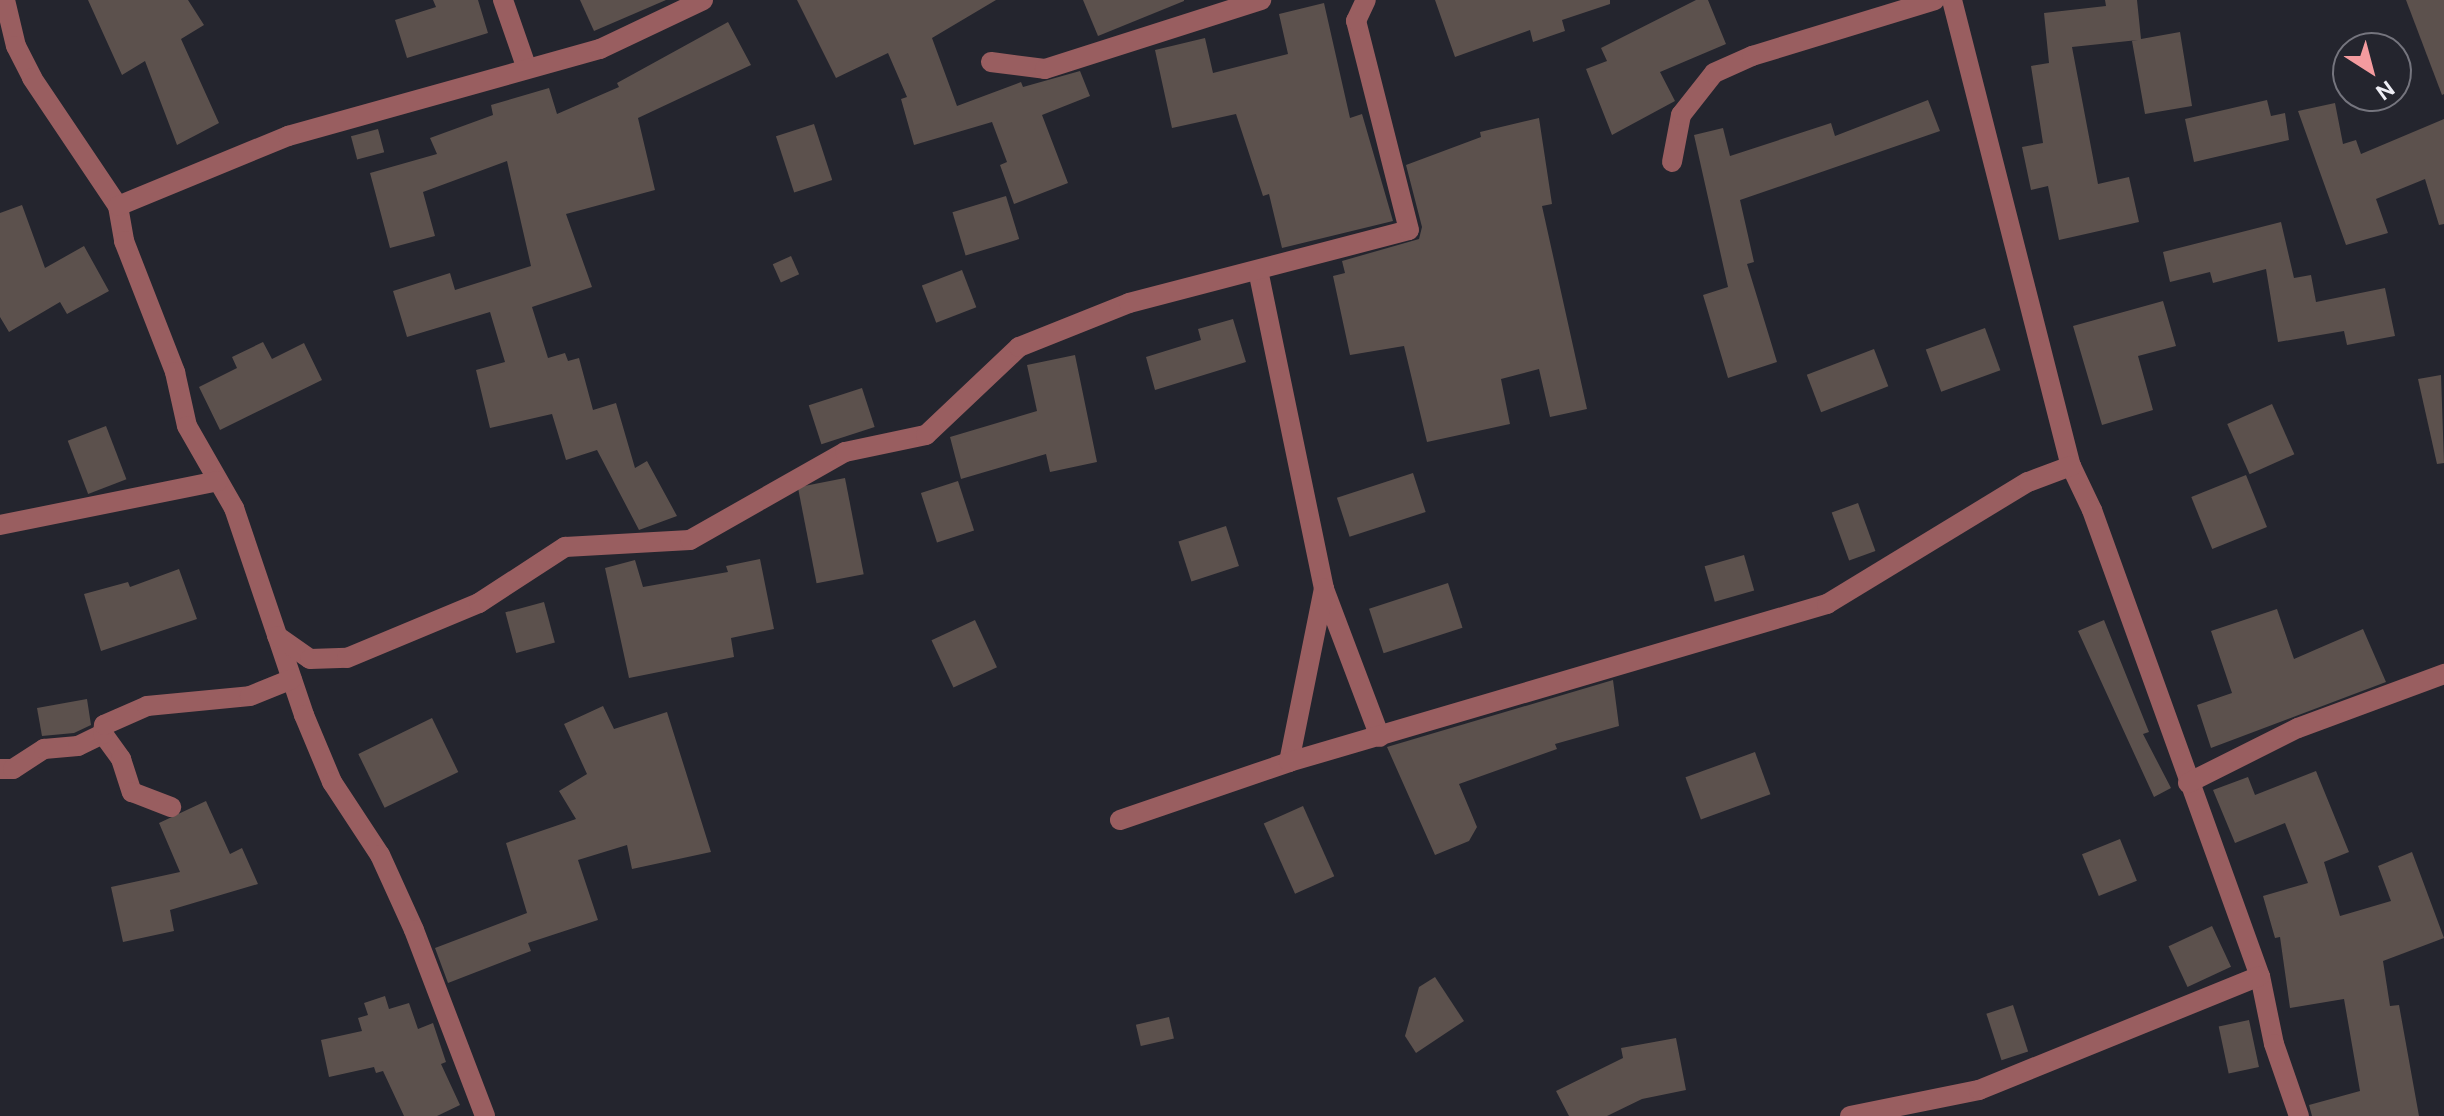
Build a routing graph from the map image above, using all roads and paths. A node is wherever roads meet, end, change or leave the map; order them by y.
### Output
1 (5, 0) edge
2 (503, 0) edge
3 (703, 0) edge
4 (1261, 0) edge
5 (1366, 0) edge
6 (1935, 0) edge
7 (1952, 0) edge
8 (991, 62) dead end
9 (526, 66) junction
10 (1672, 162) dead end
11 (118, 206) junction
12 (1258, 270) junction
13 (2071, 466) junction
14 (218, 481) junction
15 (0, 525) edge
16 (1324, 589) junction
17 (277, 636) junction
18 (2444, 674) edge
19 (292, 679) junction
20 (103, 734) junction
21 (1380, 737) junction
22 (1289, 762) junction
23 (0, 769) edge
24 (2188, 783) junction
25 (171, 807) dead end
26 (1120, 820) dead end
27 (2260, 976) junction
28 (485, 1116) edge
29 (1850, 1116) edge
30 (2299, 1116) edge

1 - 11 street
2 - 9 street
3 - 9 street
4 - 8 street
5 - 12 street
6 - 10 street
7 - 13 street
9 - 11 street
11 - 14 street
12 - 16 street
12 - 17 street
13 - 21 street
13 - 24 street
14 - 15 street
14 - 17 street
16 - 21 street
16 - 22 street
17 - 19 street
18 - 24 street
19 - 20 street
19 - 28 street
20 - 23 street
20 - 25 street
21 - 22 street
22 - 26 street
24 - 27 street
27 - 29 street
27 - 30 street

